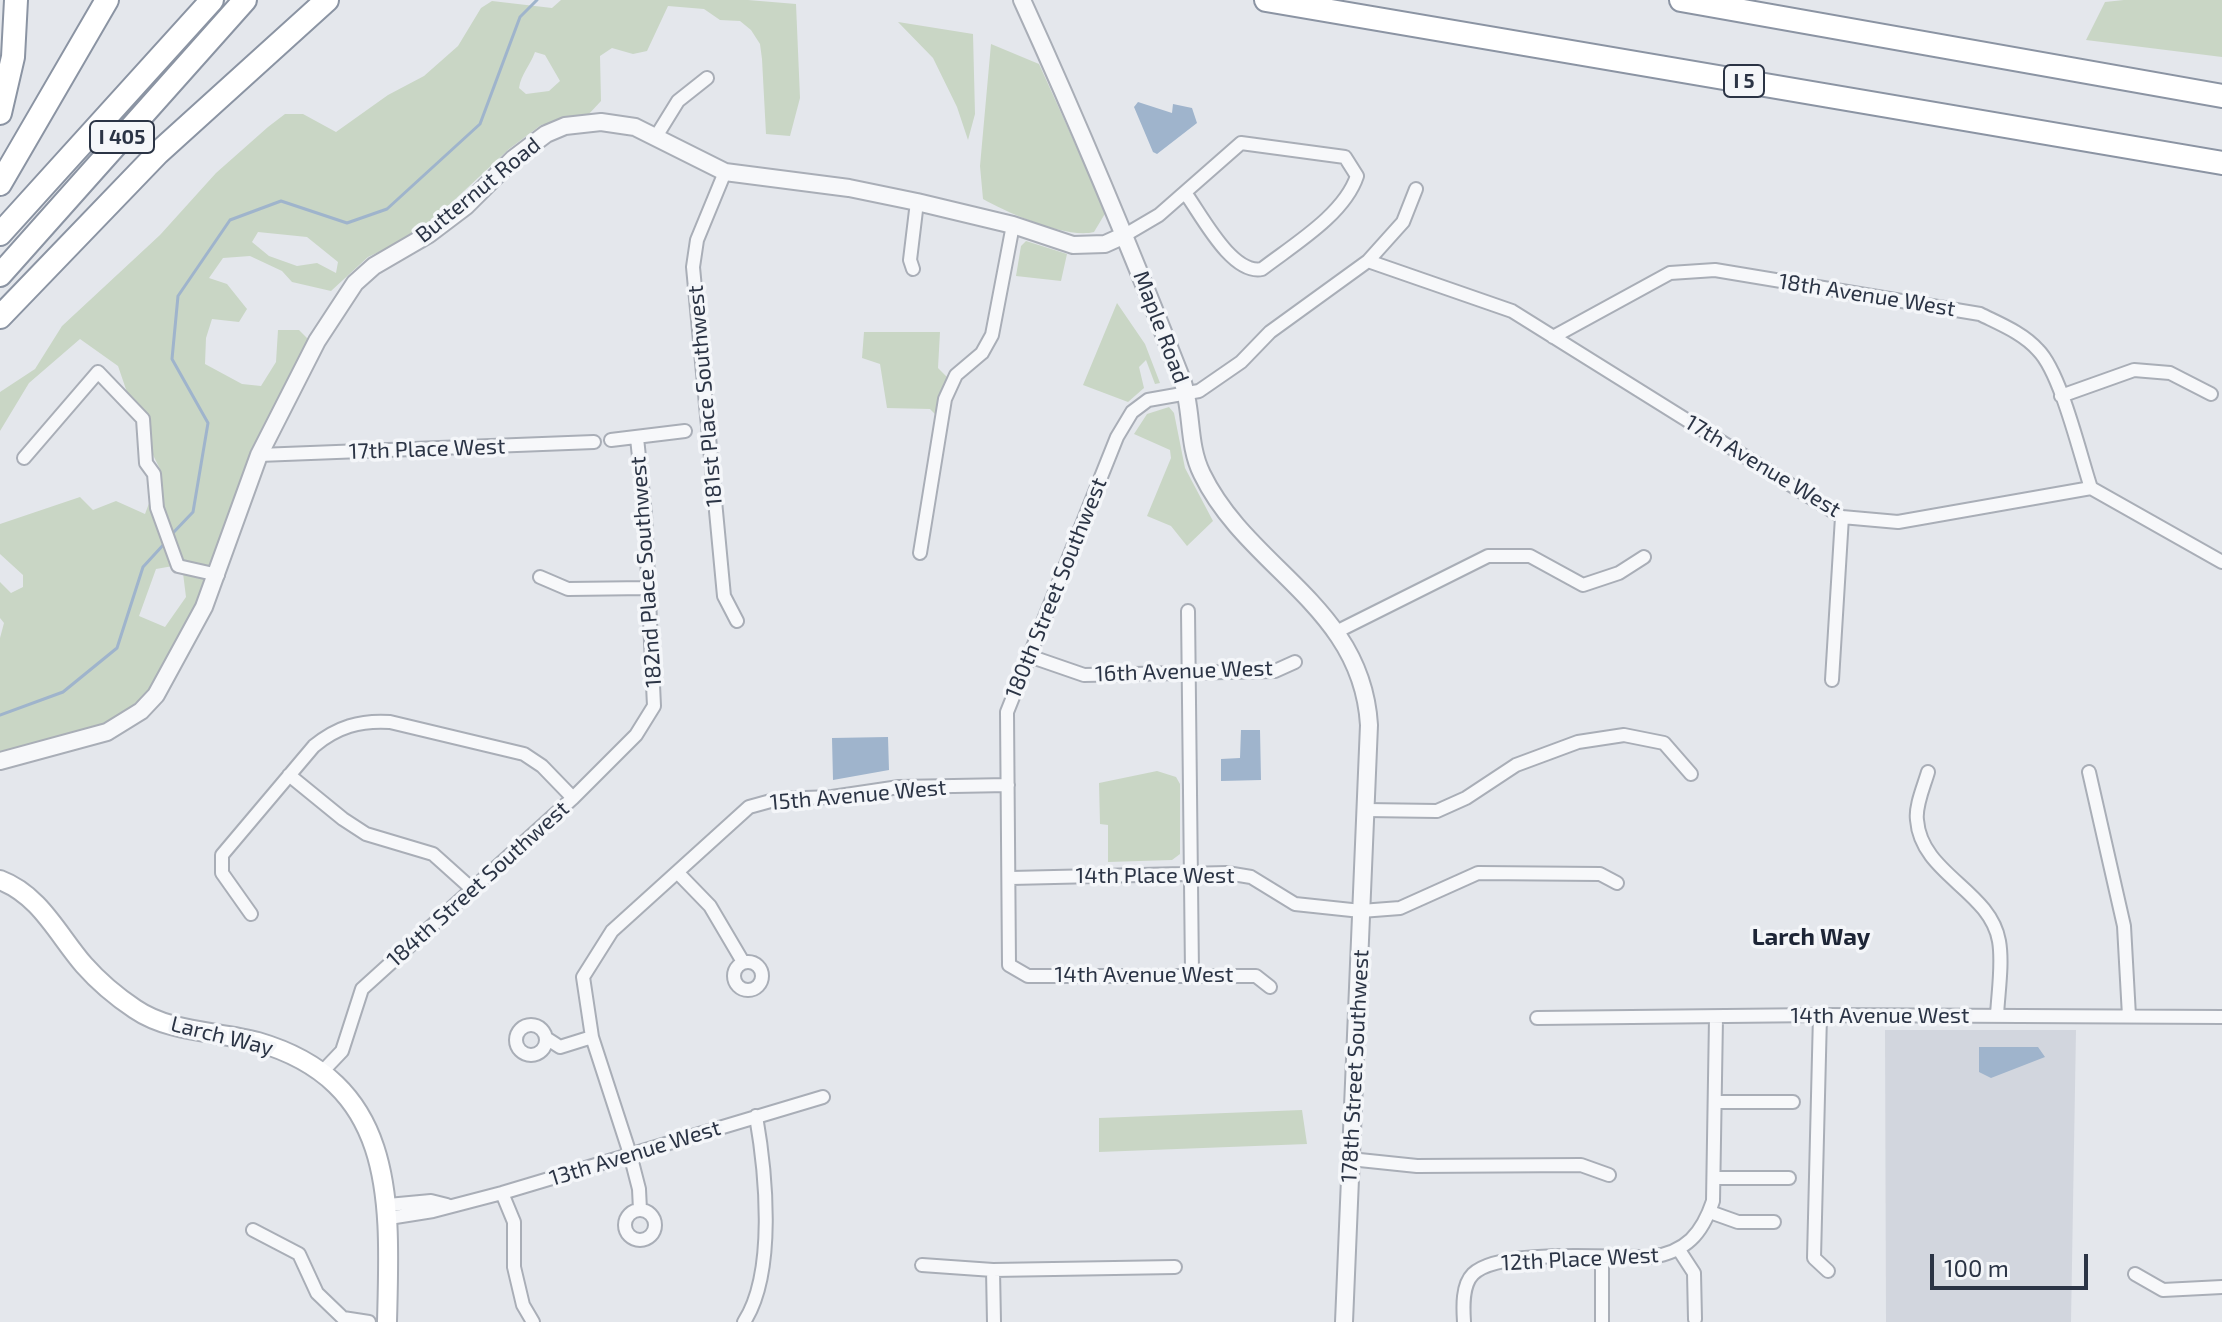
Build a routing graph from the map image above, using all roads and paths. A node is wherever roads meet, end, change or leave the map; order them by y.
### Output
1 (16, 0) edge
2 (107, 0) edge
3 (212, 0) edge
4 (245, 0) edge
5 (327, 0) edge
6 (1266, 0) edge
7 (1681, 0) edge
8 (1024, 4) edge
9 (707, 78) dead end
10 (2222, 96) edge
11 (0, 113) edge
12 (657, 135) junction
13 (2222, 163) edge
14 (725, 172) junction
15 (0, 184) edge
16 (1416, 189) dead end
17 (1186, 194) junction
18 (917, 202) junction
19 (1013, 225) junction
20 (0, 234) edge
21 (1125, 235) junction
22 (1368, 261) junction
23 (913, 269) dead end
24 (0, 275) edge
25 (0, 317) edge
26 (1553, 337) junction
27 (1187, 392) junction
28 (2211, 394) dead end
29 (2061, 396) junction
30 (685, 431) dead end
31 (637, 438) junction
32 (611, 440) dead end
33 (594, 442) dead end
34 (259, 455) junction
35 (24, 458) dead end
36 (2091, 488) junction
37 (1842, 517) junction
38 (920, 553) dead end
39 (1644, 557) dead end
40 (2222, 562) edge
41 (218, 575) junction
42 (540, 577) dead end
43 (647, 588) junction
44 (1188, 611) dead end
45 (737, 621) dead end
46 (1336, 632) junction
47 (1029, 656) junction
48 (1295, 662) dead end
49 (1189, 673) junction
50 (1832, 680) dead end
51 (654, 706) joint
52 (0, 761) edge
53 (1928, 772) dead end
54 (2089, 772) dead end
55 (1691, 774) dead end
56 (289, 775) junction
57 (1008, 785) junction
58 (573, 798) junction
59 (1366, 810) junction
60 (678, 873) junction
61 (1191, 874) junction
62 (1011, 878) junction
63 (0, 880) edge
64 (1617, 883) dead end
65 (472, 889) junction
66 (1361, 911) junction
67 (251, 914) dead end
68 (743, 962) dead end
69 (1016, 971) joint
70 (1192, 973) junction
71 (1270, 987) dead end
72 (1820, 1015) junction
73 (1997, 1016) junction
74 (2129, 1016) junction
75 (2222, 1017) edge
76 (1537, 1018) dead end
77 (1716, 1018) junction
78 (592, 1037) junction
79 (546, 1038) dead end
80 (322, 1072) junction
81 (823, 1097) dead end
82 (1715, 1102) junction
83 (1793, 1102) dead end
84 (756, 1116) junction
85 (630, 1154) junction
86 (1350, 1159) junction
87 (1609, 1175) dead end
88 (1714, 1178) junction
89 (1789, 1178) dead end
90 (502, 1193) junction
91 (640, 1210) dead end
92 (389, 1211) junction
93 (1710, 1212) junction
94 (1774, 1222) dead end
95 (253, 1230) dead end
96 (1685, 1247) junction
97 (1602, 1259) junction
98 (922, 1265) dead end
99 (1175, 1267) dead end
100 (993, 1270) junction
101 (1828, 1271) dead end
102 (2135, 1274) dead end
103 (2222, 1287) edge
104 (1695, 1319) dead end
105 (369, 1322) edge
106 (387, 1322) edge
107 (533, 1322) edge
108 (744, 1322) edge
109 (994, 1322) edge
110 (1344, 1322) edge
111 (1464, 1322) edge
112 (1602, 1322) edge

1 - 11 highway
2 - 15 highway
3 - 20 highway, I 405
4 - 24 highway, I 405
5 - 25 highway
6 - 13 highway, I 5
7 - 10 highway
8 - 21 street, Maple Road
9 - 12 street
12 - 14 street, Butternut Road
12 - 34 street, Butternut Road
14 - 18 street, Butternut Road
14 - 45 street, 181st Place Southwest
16 - 22 street
17 - 17 street
17 - 21 street
18 - 19 street, Butternut Road
18 - 23 street
19 - 21 street, Butternut Road
19 - 38 street
21 - 27 street, Maple Road
22 - 26 street, 17th Avenue West
22 - 27 street
26 - 29 street, 18th Avenue West
26 - 37 street, 17th Avenue West
27 - 46 street, Maple Road
27 - 47 street, 180th Street Southwest
28 - 29 street
29 - 36 street, 18th Avenue West
30 - 31 street
31 - 32 street
31 - 43 street, 182nd Place Southwest
33 - 34 street, 17th Place West
34 - 41 street, Butternut Road
35 - 41 street
36 - 37 street, 17th Avenue West
36 - 40 street
37 - 50 street
39 - 46 street
41 - 52 street, Butternut Road
42 - 43 street
43 - 51 street, 182nd Place Southwest
44 - 49 street
46 - 59 street, Maple Road
47 - 49 street, 16th Avenue West
47 - 57 street, 180th Street Southwest
48 - 49 street, 16th Avenue West
49 - 61 street
51 - 58 street, 184th Street Southwest
53 - 73 street
54 - 74 street
55 - 59 street
56 - 58 street
56 - 65 street
56 - 67 street
57 - 60 street, 15th Avenue West
57 - 62 street, 180th Street Southwest
58 - 65 street, 184th Street Southwest
59 - 66 street, 178th Street Southwest
60 - 68 street
60 - 78 street, 15th Avenue West
61 - 62 street, 14th Place West
61 - 66 street, 14th Place West
61 - 70 street
62 - 69 street, 180th Street Southwest
63 - 80 main road, Larch Way
64 - 66 street, 14th Place West
65 - 80 street, 184th Street Southwest
66 - 86 street, 178th Street Southwest
69 - 70 street, 14th Avenue West
70 - 71 street, 14th Avenue West
72 - 73 street, 14th Avenue West
72 - 77 street, 14th Avenue West
72 - 101 street
73 - 74 street, 14th Avenue West
74 - 75 street, 14th Avenue West
76 - 77 street, 14th Avenue West
77 - 82 street
78 - 79 street
78 - 85 street, 15th Avenue West
80 - 92 main road, Larch Way
81 - 84 street, 13th Avenue West
82 - 83 street
82 - 88 street
84 - 85 street, 13th Avenue West
84 - 108 street
85 - 90 street, 13th Avenue West
85 - 91 street, 15th Avenue West
86 - 87 street
86 - 110 street, 178th Street Southwest
88 - 89 street
88 - 93 street
90 - 92 street, 13th Avenue West
90 - 107 street
92 - 106 main road, Larch Way
93 - 94 street
93 - 96 street
95 - 105 street
96 - 97 street, 12th Place West
96 - 104 street
97 - 111 street, 12th Place West
97 - 112 street
98 - 100 street
99 - 100 street
100 - 109 street
102 - 103 street

